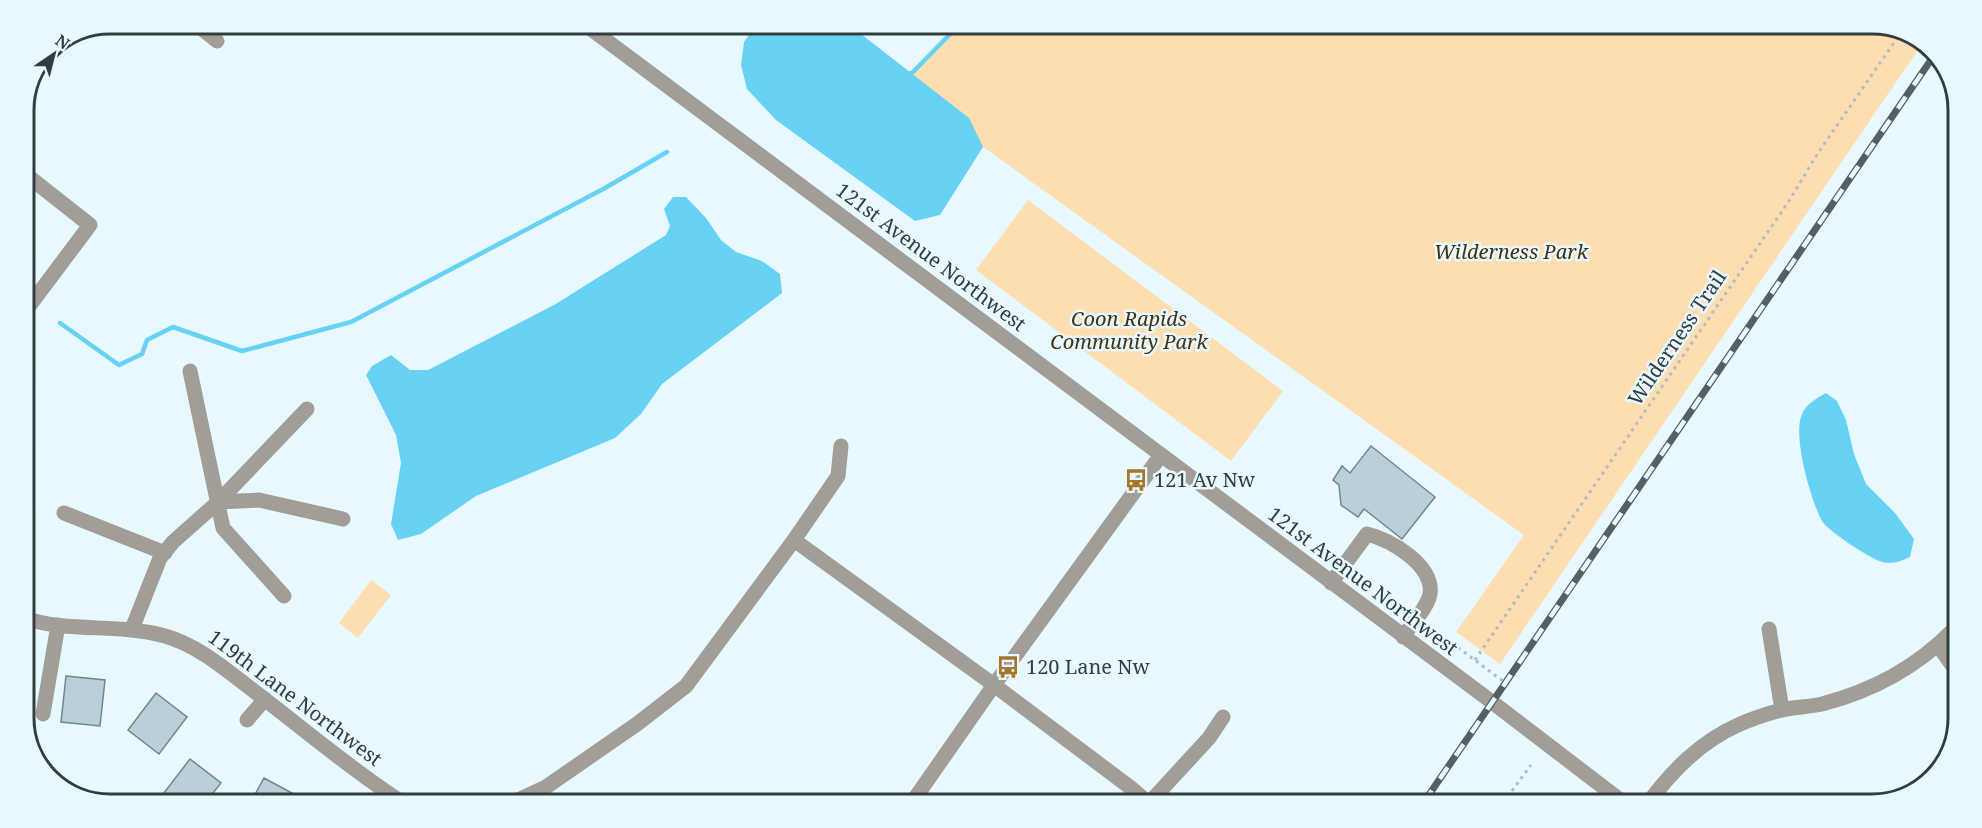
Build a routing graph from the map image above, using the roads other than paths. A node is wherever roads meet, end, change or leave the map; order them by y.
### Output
1 (209, 34) edge
2 (598, 34) edge
3 (217, 40) dead end
4 (35, 182) edge
5 (35, 298) edge
6 (190, 371) dead end
7 (307, 409) dead end
8 (841, 446) dead end
9 (1161, 455) junction
10 (218, 501) junction
11 (64, 513) dead end
12 (343, 519) dead end
13 (794, 540) junction
14 (165, 553) junction
15 (1331, 583) junction
16 (284, 596) dead end
17 (35, 622) edge
18 (58, 625) junction
19 (1769, 628) dead end
20 (132, 629) junction
21 (1948, 635) edge
22 (1403, 637) junction
23 (1938, 645) junction
24 (1948, 659) edge
25 (994, 685) junction
26 (265, 699) junction
27 (1782, 710) junction
28 (43, 714) dead end
29 (1223, 717) dead end
30 (247, 720) dead end
31 (390, 794) edge
32 (532, 794) edge
33 (917, 794) edge
34 (1138, 794) edge
35 (1157, 794) edge
36 (1612, 794) edge
37 (1656, 794) edge

1 - 3 street
2 - 9 street, 121st Avenue Northwest
4 - 5 street
6 - 10 street
7 - 10 street
8 - 13 street
9 - 15 street, 121st Avenue Northwest
9 - 25 street
10 - 12 street
10 - 14 street
10 - 16 street
11 - 14 street
13 - 25 street
13 - 32 street
14 - 20 street
15 - 22 street, 121st Avenue Northwest
15 - 22 street
17 - 18 street, 119th Lane Northwest
18 - 20 street, 119th Lane Northwest
18 - 28 street
19 - 27 street
20 - 26 street, 119th Lane Northwest
21 - 23 street
22 - 36 street, 121st Avenue Northwest
23 - 24 street
23 - 27 street
25 - 33 street
25 - 34 street
26 - 30 street
26 - 31 street, 119th Lane Northwest
27 - 37 street
29 - 35 street

